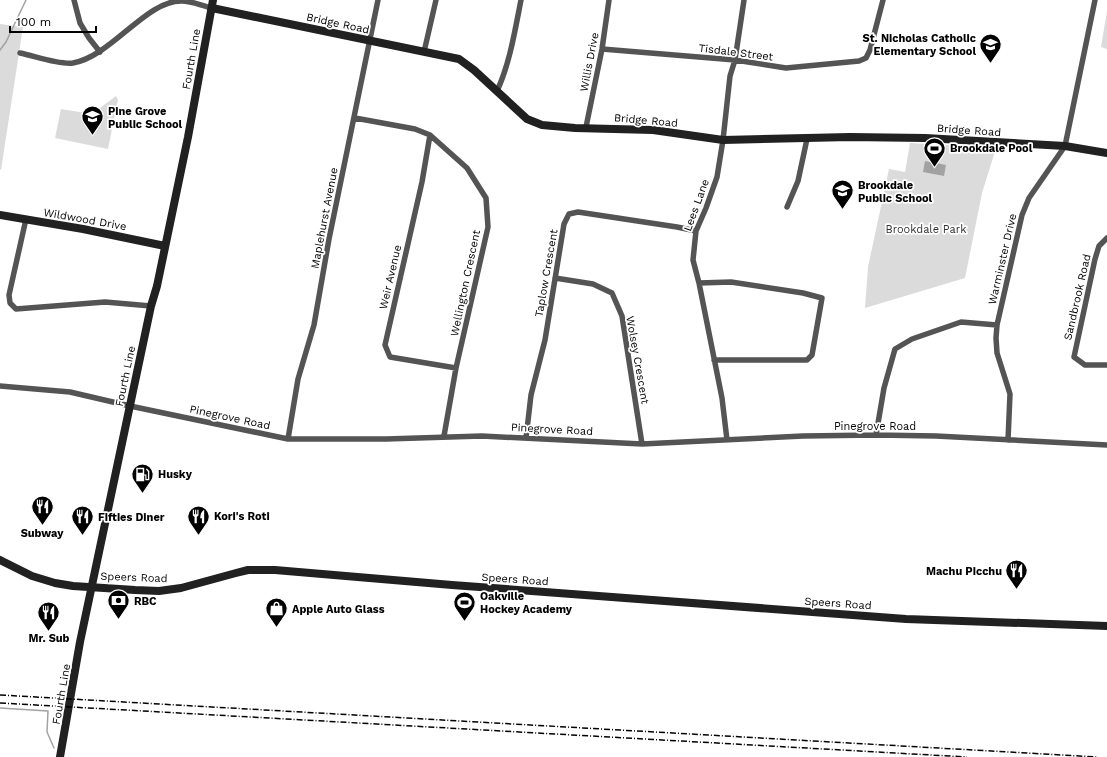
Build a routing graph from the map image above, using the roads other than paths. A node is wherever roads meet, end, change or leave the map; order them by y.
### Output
1 (74, 0) edge
2 (378, 0) edge
3 (436, 0) edge
4 (521, 0) edge
5 (609, 0) edge
6 (744, 0) edge
7 (883, 0) edge
8 (1094, 0) edge
9 (213, 4) edge
10 (369, 41) junction
11 (602, 49) junction
12 (100, 52) junction
13 (424, 52) junction
14 (20, 53) dead end
15 (735, 60) junction
16 (497, 91) junction
17 (355, 118) junction
18 (586, 127) junction
19 (430, 135) junction
20 (807, 139) junction
21 (723, 140) junction
22 (1065, 146) junction
23 (1107, 153) edge
24 (787, 207) dead end
25 (0, 215) edge
26 (26, 220) junction
27 (696, 231) junction
28 (1107, 238) edge
29 (165, 246) junction
30 (555, 278) junction
31 (699, 283) junction
32 (150, 306) junction
33 (997, 325) junction
34 (714, 360) junction
35 (1107, 365) edge
36 (456, 368) junction
37 (0, 386) edge
38 (130, 406) junction
39 (876, 435) junction
40 (444, 436) junction
41 (526, 438) junction
42 (288, 439) junction
43 (727, 440) junction
44 (1008, 440) junction
45 (642, 444) junction
46 (1107, 445) edge
47 (0, 560) edge
48 (92, 587) junction
49 (1107, 626) edge
50 (60, 757) edge

1 - 12 street
2 - 10 street, Maplehurst Avenue
3 - 13 street
4 - 16 street
5 - 11 street, Willis Drive
6 - 15 street, Lees Lane
7 - 15 street, Tisdale Street
8 - 22 street, Warminster Drive
9 - 10 street, Bridge Road
9 - 12 street
9 - 29 street, Fourth Line
10 - 13 street, Bridge Road
10 - 17 street, Maplehurst Avenue
11 - 15 street, Tisdale Street
11 - 18 street, Willis Drive
12 - 14 street
13 - 16 street, Bridge Road
15 - 21 street, Lees Lane
16 - 18 street, Bridge Road
17 - 19 street, Wellington Crescent
17 - 42 street, Maplehurst Avenue
18 - 21 street, Bridge Road
19 - 36 street, Wellington Crescent
19 - 36 street, Weir Avenue
20 - 21 street, Bridge Road
20 - 22 street, Bridge Road
20 - 24 street
21 - 27 street, Lees Lane
22 - 23 street, Bridge Road
22 - 33 street, Warminster Drive
25 - 26 street, Wildwood Drive
26 - 29 street, Wildwood Drive
26 - 32 street
27 - 30 street, Taplow Crescent
27 - 31 street, Lees Lane
28 - 35 street, Sandbrook Road
29 - 32 street, Fourth Line
30 - 41 street, Taplow Crescent
30 - 45 street, Wolsey Crescent
31 - 34 street, Lees Lane
31 - 34 street
32 - 38 street, Fourth Line
33 - 39 street
33 - 44 street, Warminster Drive
34 - 43 street, Lees Lane
36 - 40 street, Wellington Crescent
37 - 38 street, Pinegrove Road
38 - 42 street, Pinegrove Road
38 - 48 street, Fourth Line
39 - 43 street, Pinegrove Road
39 - 44 street, Pinegrove Road
40 - 41 street, Pinegrove Road
40 - 42 street, Pinegrove Road
41 - 45 street, Pinegrove Road
43 - 45 street, Pinegrove Road
44 - 46 street, Pinegrove Road
47 - 48 street, Speers Road
48 - 49 street, Speers Road
48 - 50 street, Fourth Line

